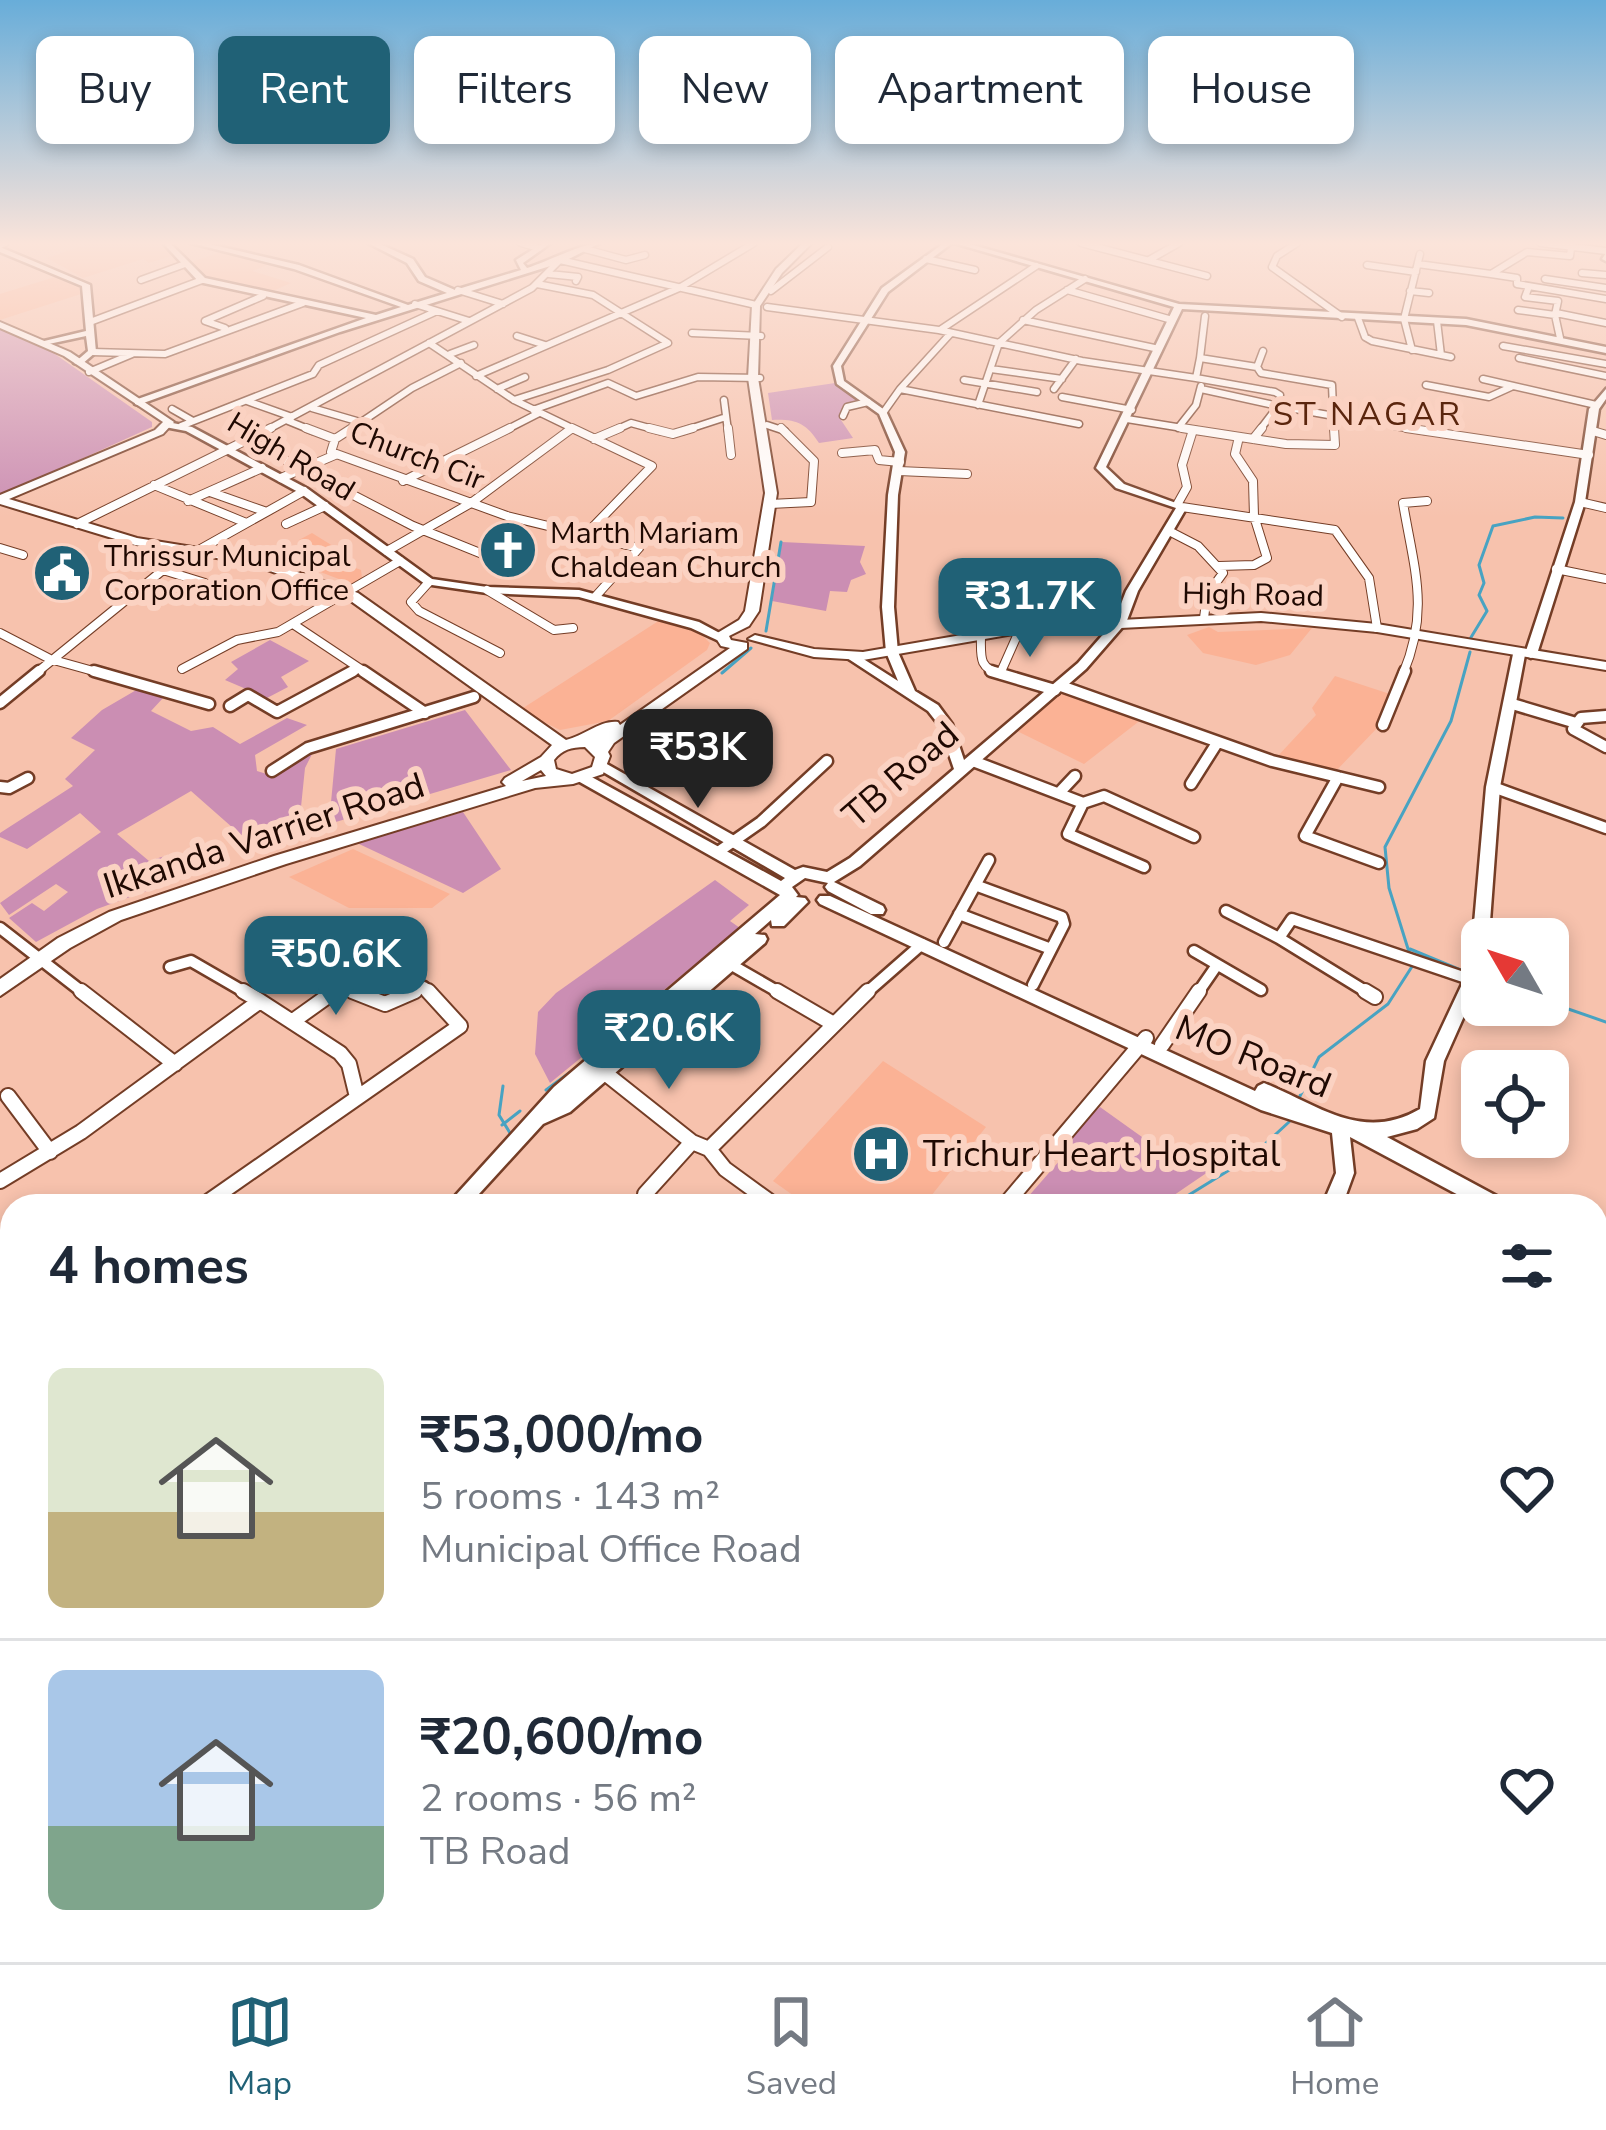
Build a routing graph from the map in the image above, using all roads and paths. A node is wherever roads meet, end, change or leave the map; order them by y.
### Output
1 (25, 335) edge
2 (67, 335) edge
3 (91, 335) edge
4 (211, 335) edge
5 (327, 335) edge
6 (394, 335) edge
7 (444, 335) edge
8 (571, 335) edge
9 (655, 335) edge
10 (726, 335) edge
11 (859, 335) edge
12 (950, 335) edge
13 (959, 335) edge
14 (1008, 335) edge
15 (1091, 335) edge
16 (1165, 335) edge
17 (1202, 335) edge
18 (1365, 335) edge
19 (1408, 335) edge
20 (1440, 335) edge
21 (1536, 335) edge
22 (1561, 335) edge
23 (517, 336) dead end
24 (758, 336) joint
25 (1561, 338) junction
26 (44, 342) junction
27 (429, 343) junction
28 (1000, 343) junction
29 (474, 345) dead end
30 (545, 346) junction
31 (1503, 346) dead end
32 (1159, 349) junction
33 (1412, 350) junction
34 (1606, 350) edge
35 (1262, 351) dead end
36 (92, 352) junction
37 (132, 354) junction
38 (450, 354) junction
39 (1200, 358) junction
40 (1519, 358) dead end
41 (1076, 359) junction
42 (78, 363) junction
43 (461, 363) junction
44 (1606, 364) edge
45 (1257, 367) junction
46 (991, 369) junction
47 (1148, 371) junction
48 (89, 372) junction
49 (476, 376) junction
50 (526, 376) dead end
51 (1606, 376) edge
52 (756, 378) junction
53 (1483, 379) dead end
54 (964, 380) dead end
55 (1061, 380) junction
56 (1200, 382) junction
57 (986, 383) junction
58 (1426, 385) dead end
59 (1511, 387) junction
60 (496, 389) junction
61 (900, 389) junction
62 (1054, 389) dead end
63 (1037, 392) dead end
64 (1606, 392) edge
65 (1062, 397) dead end
66 (246, 400) junction
67 (514, 400) junction
68 (724, 400) dead end
69 (868, 401) junction
70 (138, 402) junction
71 (978, 405) junction
72 (1596, 405) junction
73 (1279, 406) junction
74 (311, 407) junction
75 (172, 409) dead end
76 (536, 412) junction
77 (884, 413) junction
78 (1130, 414) junction
79 (843, 416) dead end
80 (1334, 416) junction
81 (723, 418) junction
82 (289, 419) junction
83 (360, 422) junction
84 (181, 424) junction
85 (1079, 424) dead end
86 (767, 425) junction
87 (1395, 426) dead end
88 (1178, 428) junction
89 (571, 429) junction
90 (1193, 430) junction
91 (1599, 433) edge
92 (1239, 437) junction
93 (335, 439) junction
94 (1253, 439) junction
95 (245, 440) junction
96 (593, 440) junction
97 (226, 448) junction
98 (842, 453) dead end
99 (335, 455) junction
100 (730, 455) dead end
101 (1589, 455) junction
102 (899, 466) junction
103 (262, 468) junction
104 (303, 469) junction
105 (967, 474) dead end
106 (281, 478) junction
107 (404, 481) junction
108 (154, 485) junction
109 (304, 491) junction
110 (210, 492) junction
111 (355, 497) junction
112 (0, 500) edge
113 (188, 501) junction
114 (1427, 501) dead end
115 (471, 502) junction
116 (1580, 502) junction
117 (775, 504) junction
118 (1180, 505) junction
119 (327, 507) junction
120 (1606, 508) edge
121 (264, 511) junction
122 (1254, 516) junction
123 (244, 522) junction
124 (76, 524) junction
125 (286, 524) dead end
126 (426, 530) junction
127 (1169, 531) junction
128 (586, 535) junction
129 (0, 548) edge
130 (191, 551) junction
131 (387, 551) junction
132 (23, 555) dead end
133 (400, 561) junction
134 (1219, 566) junction
135 (1556, 569) junction
136 (163, 570) junction
137 (521, 570) dead end
138 (1606, 579) edge
139 (430, 582) junction
140 (205, 583) dead end
141 (487, 590) junction
142 (341, 594) junction
143 (595, 597) junction
144 (1204, 618) junction
145 (293, 623) junction
146 (1120, 623) junction
147 (573, 628) dead end
148 (1377, 628) junction
149 (1020, 629) junction
150 (0, 632) edge
151 (727, 633) junction
152 (980, 634) junction
153 (1418, 636) junction
154 (751, 639) junction
155 (892, 652) junction
156 (500, 653) dead end
157 (1525, 654) junction
158 (850, 656) junction
159 (50, 658) junction
160 (1606, 665) edge
161 (182, 669) dead end
162 (358, 669) junction
163 (1000, 675) junction
164 (1058, 688) junction
165 (909, 690) junction
166 (474, 697) junction
167 (0, 703) edge
168 (1509, 703) junction
169 (209, 704) dead end
170 (230, 706) dead end
171 (425, 713) junction
172 (1606, 716) edge
173 (1576, 723) junction
174 (1383, 724) dead end
175 (1217, 743) junction
176 (1606, 747) edge
177 (560, 750) junction
178 (601, 759) junction
179 (827, 761) dead end
180 (967, 766) junction
181 (272, 771) dead end
182 (1075, 776) dead end
183 (1338, 777) junction
184 (28, 778) dead end
185 (583, 778) junction
186 (563, 779) junction
187 (1191, 784) dead end
188 (1379, 787) dead end
189 (0, 788) edge
190 (1493, 788) junction
191 (1059, 794) junction
192 (1083, 803) junction
193 (1606, 829) edge
194 (1194, 837) dead end
195 (725, 847) junction
196 (989, 860) dead end
197 (1379, 863) dead end
198 (1144, 867) dead end
199 (975, 885) junction
200 (829, 888) junction
201 (793, 891) junction
202 (1226, 911) dead end
203 (959, 914) junction
204 (1483, 918) edge
205 (0, 928) edge
206 (1279, 938) junction
207 (944, 942) junction
208 (922, 944) junction
209 (1051, 949) junction
210 (1194, 951) dead end
211 (35, 958) junction
212 (730, 964) junction
213 (1216, 965) junction
214 (170, 967) dead end
215 (1461, 976) edge
216 (0, 985) edge
217 (1033, 985) junction
218 (1261, 990) dead end
219 (1375, 997) dead end
220 (260, 1001) junction
221 (1461, 1004) edge
222 (293, 1022) junction
223 (832, 1023) junction
224 (1149, 1043) junction
225 (175, 1064) junction
226 (605, 1073) junction
227 (8, 1096) dead end
228 (357, 1096) junction
229 (542, 1116) junction
230 (1347, 1127) junction
231 (692, 1142) junction
232 (709, 1150) junction
233 (50, 1152) junction
234 (0, 1181) edge
235 (219, 1194) edge
236 (466, 1194) edge
237 (645, 1194) dead end
238 (760, 1194) edge
239 (1015, 1194) edge
240 (1337, 1194) edge
241 (1474, 1194) edge

1 - 26 main road
2 - 26 street
3 - 36 street
4 - 37 street
5 - 70 street
6 - 66 street
7 - 27 street
8 - 30 street
9 - 67 street
10 - 24 street
11 - 69 street
12 - 61 street
13 - 28 street
14 - 28 street
15 - 32 street
16 - 32 street
17 - 39 street
18 - 33 street
19 - 33 street
20 - 33 street
21 - 25 street
22 - 25 street
23 - 30 street
24 - 52 main road
25 - 34 street
26 - 42 main road
27 - 38 street
27 - 74 street
28 - 41 street
28 - 46 street
29 - 38 street
30 - 49 street
31 - 44 street
32 - 47 street
35 - 45 street
36 - 37 street
36 - 42 street
37 - 48 street
38 - 43 street
39 - 45 street
39 - 56 street
40 - 51 street
41 - 47 street
41 - 55 street
42 - 48 main road
43 - 49 street
43 - 83 street, Church Cir
45 - 80 street
46 - 55 street
46 - 57 street
47 - 56 street
47 - 78 street
48 - 70 main road
49 - 60 street
50 - 60 street
52 - 76 street
52 - 86 main road
52 - 117 main road
53 - 59 street
54 - 57 street
55 - 62 street
56 - 73 street
56 - 88 street
57 - 63 street
57 - 71 street
58 - 59 street
59 - 72 street
60 - 67 street
61 - 71 street
61 - 77 street
64 - 72 street
65 - 78 street
66 - 82 street
66 - 84 street
67 - 76 street
68 - 81 street
69 - 77 street
69 - 79 street
70 - 84 main road
71 - 85 street
72 - 91 street, MO Roard
73 - 80 street
73 - 94 street
74 - 82 street
74 - 83 street
75 - 84 street
76 - 89 street
76 - 107 street
77 - 102 street
78 - 88 street
78 - 118 street
80 - 94 street
81 - 96 street
81 - 100 street
82 - 93 street
82 - 95 street
83 - 93 street, Church Cir
84 - 97 street, High Road
84 - 112 main road
86 - 117 main road
86 - 117 street
87 - 101 street
88 - 90 street
89 - 96 street
89 - 115 street
90 - 92 street
90 - 118 street
91 - 101 street, MO Roard
92 - 94 street
92 - 122 street
93 - 99 street, Church Cir
95 - 97 street
95 - 104 street
96 - 128 street
97 - 103 street, High Road
97 - 108 street
98 - 102 street
99 - 104 street
99 - 107 street, Church Cir
101 - 116 street, MO Roard
102 - 105 street
102 - 155 street
103 - 106 street, High Road
103 - 110 street
104 - 106 street
104 - 111 street
106 - 109 street, High Road
107 - 115 street, Church Cir
108 - 113 street
108 - 124 street
109 - 119 street, High Road
109 - 121 street
110 - 113 street
110 - 121 street
111 - 119 street
111 - 126 street
112 - 124 main road
113 - 123 street
114 - 153 street
115 - 126 street
115 - 128 street, Church Cir
116 - 120 street
116 - 135 street, MO Roard
117 - 151 main road
117 - 154 main road
118 - 122 street
118 - 127 street, TB Road
119 - 125 street
119 - 131 street, High Road
121 - 123 street
122 - 134 street
122 - 148 street
123 - 130 street
124 - 130 main road
126 - 131 street
126 - 137 street
127 - 134 street
127 - 146 street, TB Road
128 - 143 street, Church Cir
129 - 132 street
130 - 136 street
130 - 142 main road
131 - 133 street, High Road
133 - 139 street, High Road
133 - 142 street
134 - 144 street
135 - 138 street
135 - 157 street, MO Roard
136 - 140 street
136 - 159 street
139 - 141 street, High Road
139 - 156 street
141 - 143 street, High Road
141 - 147 street
142 - 145 street
142 - 166 main road
142 - 177 main road
143 - 151 street, High Road
144 - 146 main road, High Road
144 - 148 main road, High Road
145 - 161 street
145 - 162 street
146 - 149 main road, High Road
146 - 164 street, TB Road
148 - 153 main road, High Road
149 - 152 main road, High Road
149 - 163 street
150 - 159 street
151 - 154 main road, High Road
151 - 177 main road, Ikkanda Varrier Road
152 - 155 main road, High Road
152 - 163 street
153 - 157 main road, High Road
153 - 174 street
154 - 158 main road, High Road
154 - 178 main road
155 - 158 main road, High Road
155 - 165 street
157 - 160 main road, High Road
157 - 168 street, MO Roard
158 - 165 street
159 - 167 street
159 - 169 street
162 - 170 street
162 - 171 street
163 - 164 street
164 - 175 street
164 - 180 street, TB Road
165 - 180 street
166 - 171 street
166 - 177 main road
168 - 173 street
168 - 190 street, MO Roard
171 - 181 street
172 - 173 street
173 - 176 street
175 - 183 street
175 - 187 street
177 - 178 main road
177 - 186 main road
177 - 211 main road, Ikkanda Varrier Road
178 - 185 main road
178 - 195 street
179 - 195 street
180 - 191 street
180 - 200 street, TB Road
182 - 191 street
183 - 188 street
183 - 197 street
184 - 189 street
185 - 186 main road, Ikkanda Varrier Road
185 - 195 street
186 - 211 main road, Ikkanda Varrier Road
190 - 193 street
190 - 204 street, MO Roard
191 - 192 street
192 - 194 street
192 - 198 street
195 - 201 street
196 - 199 street
199 - 203 street
199 - 209 street
200 - 201 street
200 - 201 street
200 - 207 street
200 - 208 street, MO Roard
201 - 212 street
201 - 229 street
202 - 206 street
203 - 207 street
203 - 209 street
205 - 211 street
206 - 215 street
206 - 219 street
207 - 217 street
208 - 223 street
208 - 224 street, MO Roard
209 - 217 street
210 - 213 street
211 - 216 main road, Ikkanda Varrier Road
211 - 225 street
212 - 223 street
212 - 226 street
213 - 218 street
213 - 224 street
214 - 220 street
217 - 224 street
220 - 222 street
220 - 225 street
221 - 230 street, MO Roard
222 - 228 street
222 - 228 street
223 - 232 street
224 - 230 street, MO Roard
224 - 239 street
225 - 233 street
226 - 229 street
226 - 231 street
227 - 233 street
228 - 235 street
229 - 236 street
230 - 240 street
230 - 241 street
231 - 232 street
231 - 237 street
232 - 238 street
233 - 234 street

